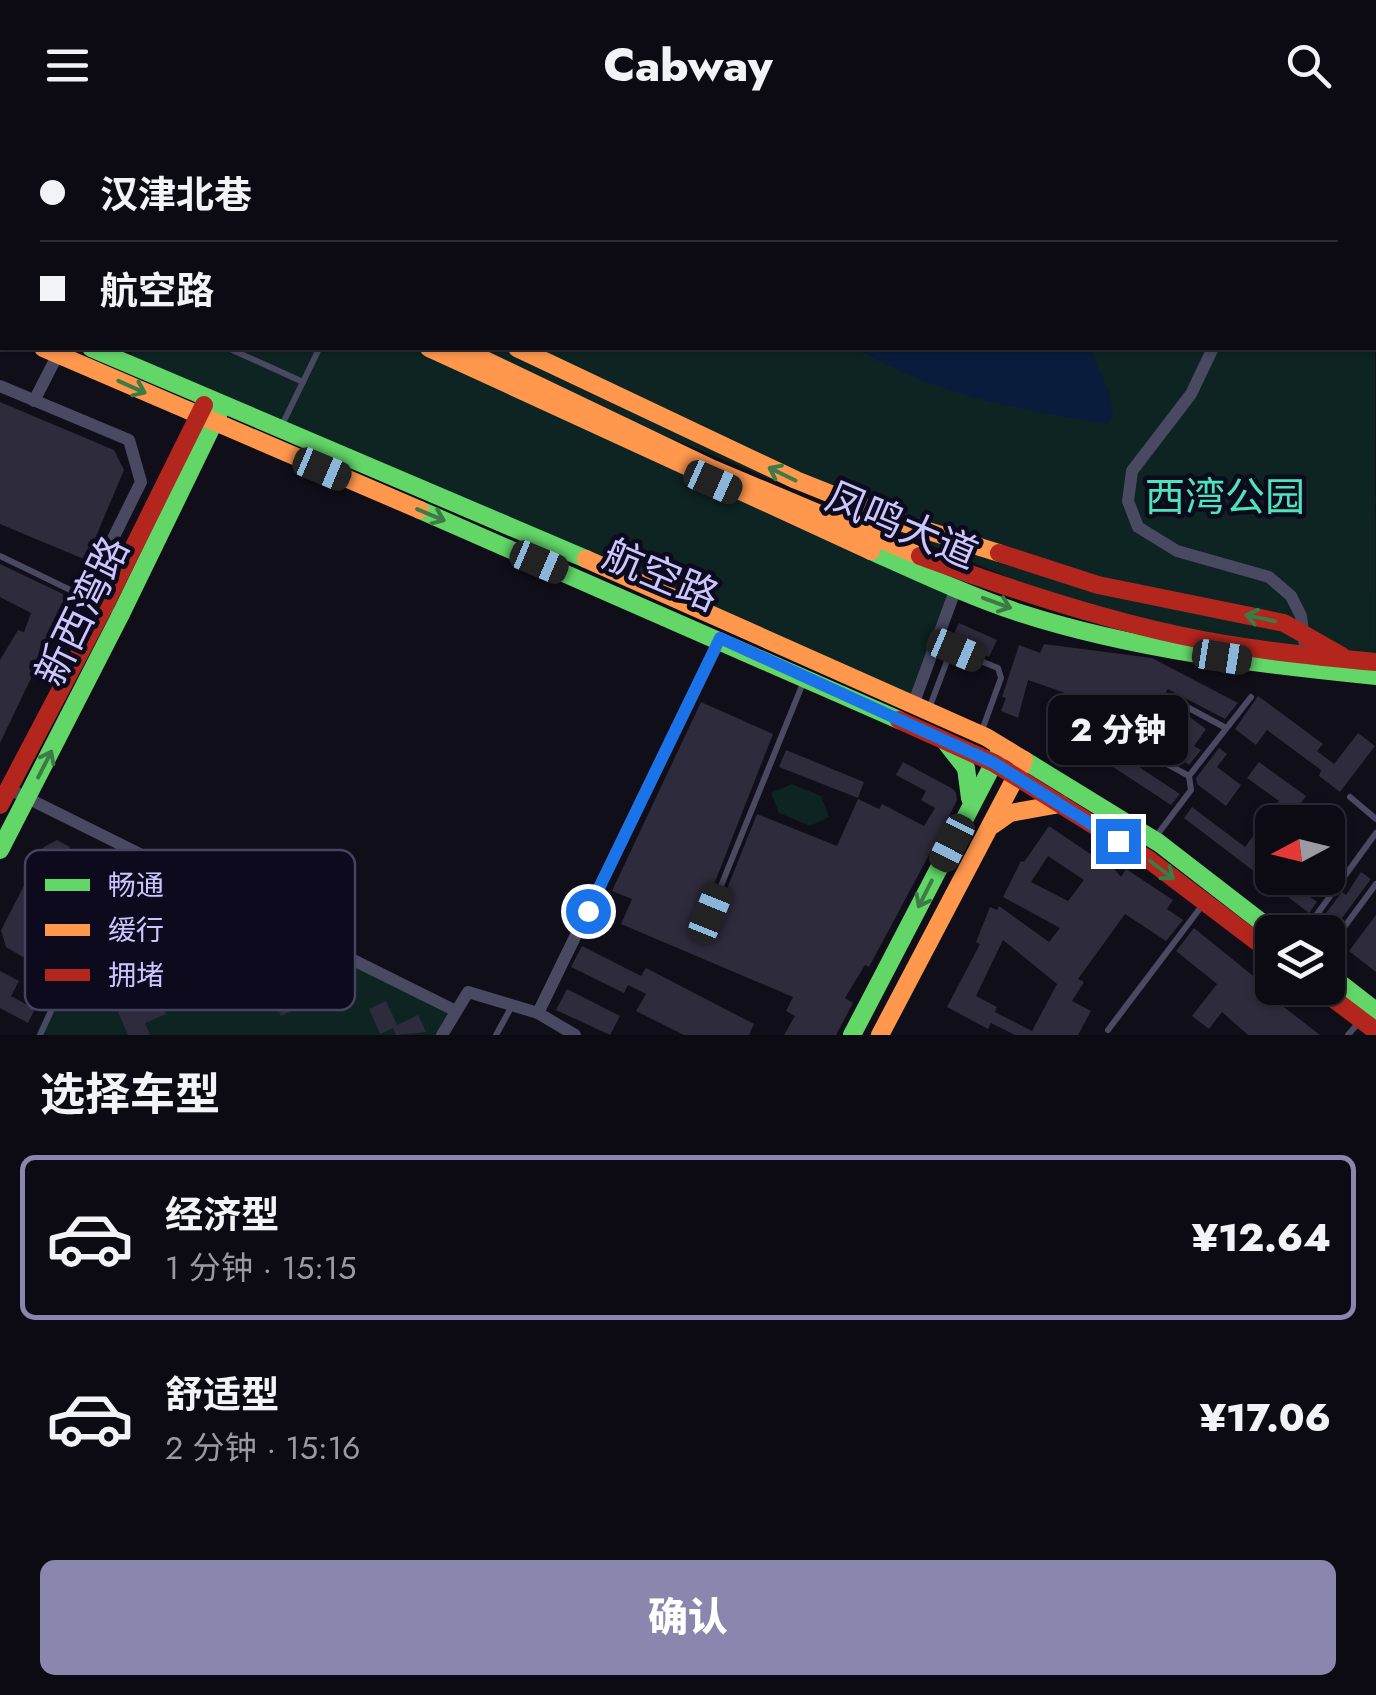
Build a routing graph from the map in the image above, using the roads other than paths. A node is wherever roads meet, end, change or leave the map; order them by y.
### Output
1 (102, 350) edge
2 (232, 350) edge
3 (316, 350) edge
4 (433, 350) edge
5 (464, 350) edge
6 (521, 350) edge
7 (1212, 350) edge
8 (51, 351) edge
9 (130, 355) edge
10 (303, 382) junction
11 (0, 386) edge
12 (216, 398) junction
13 (34, 400) junction
14 (206, 419) junction
15 (281, 426) junction
16 (0, 556) edge
17 (956, 588) junction
18 (84, 597) junction
19 (112, 610) junction
20 (1305, 635) junction
21 (720, 638) junction
22 (1306, 655) junction
23 (1347, 659) junction
24 (1376, 662) edge
25 (1376, 676) edge
26 (806, 678) junction
27 (1251, 696) dead end
28 (1174, 700) dead end
29 (921, 708) junction
30 (1226, 728) junction
31 (980, 734) junction
32 (943, 740) junction
33 (1127, 742) dead end
34 (998, 754) junction
35 (1026, 758) junction
36 (1016, 776) junction
37 (1189, 776) junction
38 (4, 797) edge
39 (1350, 797) dead end
40 (28, 799) junction
41 (1060, 804) junction
42 (968, 811) junction
43 (1376, 820) edge
44 (989, 828) junction
45 (1376, 833) edge
46 (1154, 840) junction
47 (126, 848) joint
48 (0, 850) edge
49 (130, 850) edge
50 (1376, 884) edge
51 (1205, 902) junction
52 (710, 913) dead end
53 (1316, 915) edge
54 (1255, 917) edge
55 (1345, 927) edge
56 (1255, 940) edge
57 (355, 962) edge
58 (1345, 993) edge
59 (1345, 1004) edge
60 (513, 1005) junction
61 (51, 1010) edge
62 (456, 1012) junction
63 (538, 1013) junction
64 (1371, 1021) edge
65 (1108, 1030) dead end
66 (40, 1035) edge
67 (442, 1035) edge
68 (496, 1035) edge
69 (575, 1035) edge
70 (852, 1035) edge
71 (880, 1035) edge
72 (1348, 1035) edge

1 - 9 main road, 航空路
2 - 10 lane
3 - 10 lane
4 - 17 main road, 凤鸣大道
5 - 22 main road, 凤鸣大道
20 -> 6 main road
7 - 20 street
8 - 13 street
8 -> 14 main road, 航空路
9 - 12 main road, 航空路
10 - 15 lane
11 - 13 street
12 - 14 main road, 新西湾路
12 - 15 main road, 航空路
13 - 18 street
14 - 19 main road, 新西湾路
14 -> 21 main road, 航空路
15 - 29 main road, 航空路
16 - 18 lane
17 -> 25 main road, 凤鸣大道
17 - 29 street
18 - 19 lane
19 - 38 main road, 新西湾路
40 -> 19 main road, 新西湾路
20 - 22 street
20 - 23 main road
21 - 26 main road, 航空路
21 - 63 street
22 - 23 main road, 凤鸣大道
23 - 24 main road, 凤鸣大道
26 - 32 main road, 航空路
26 - 52 lane
27 - 30 lane
28 - 30 lane
29 - 31 main road, 航空路
29 - 31 lane
30 - 37 lane
31 - 34 main road, 航空路
32 - 34 main road, 航空路
32 - 42 main road
33 - 37 lane
34 - 35 main road, 航空路
34 - 36 main road, 航空路
34 - 42 main road
35 - 36 main road
35 - 46 main road, 航空路
36 - 41 main road, 航空路
36 - 44 main road
37 - 46 lane
38 - 40 street
39 - 43 lane
40 - 47 street
40 - 48 main road, 新西湾路
41 - 44 main road
41 -> 51 main road, 航空路
42 -> 70 main road
44 - 71 main road
45 - 53 lane
46 - 54 main road, 航空路
47 - 49 street
50 - 55 lane
51 - 56 main road, 航空路
51 - 65 lane
57 - 62 street
58 - 64 main road
59 - 64 main road
60 - 62 street
60 - 63 street
60 - 68 lane
61 - 66 lane
62 - 67 street
63 - 69 street
64 - 72 lane

